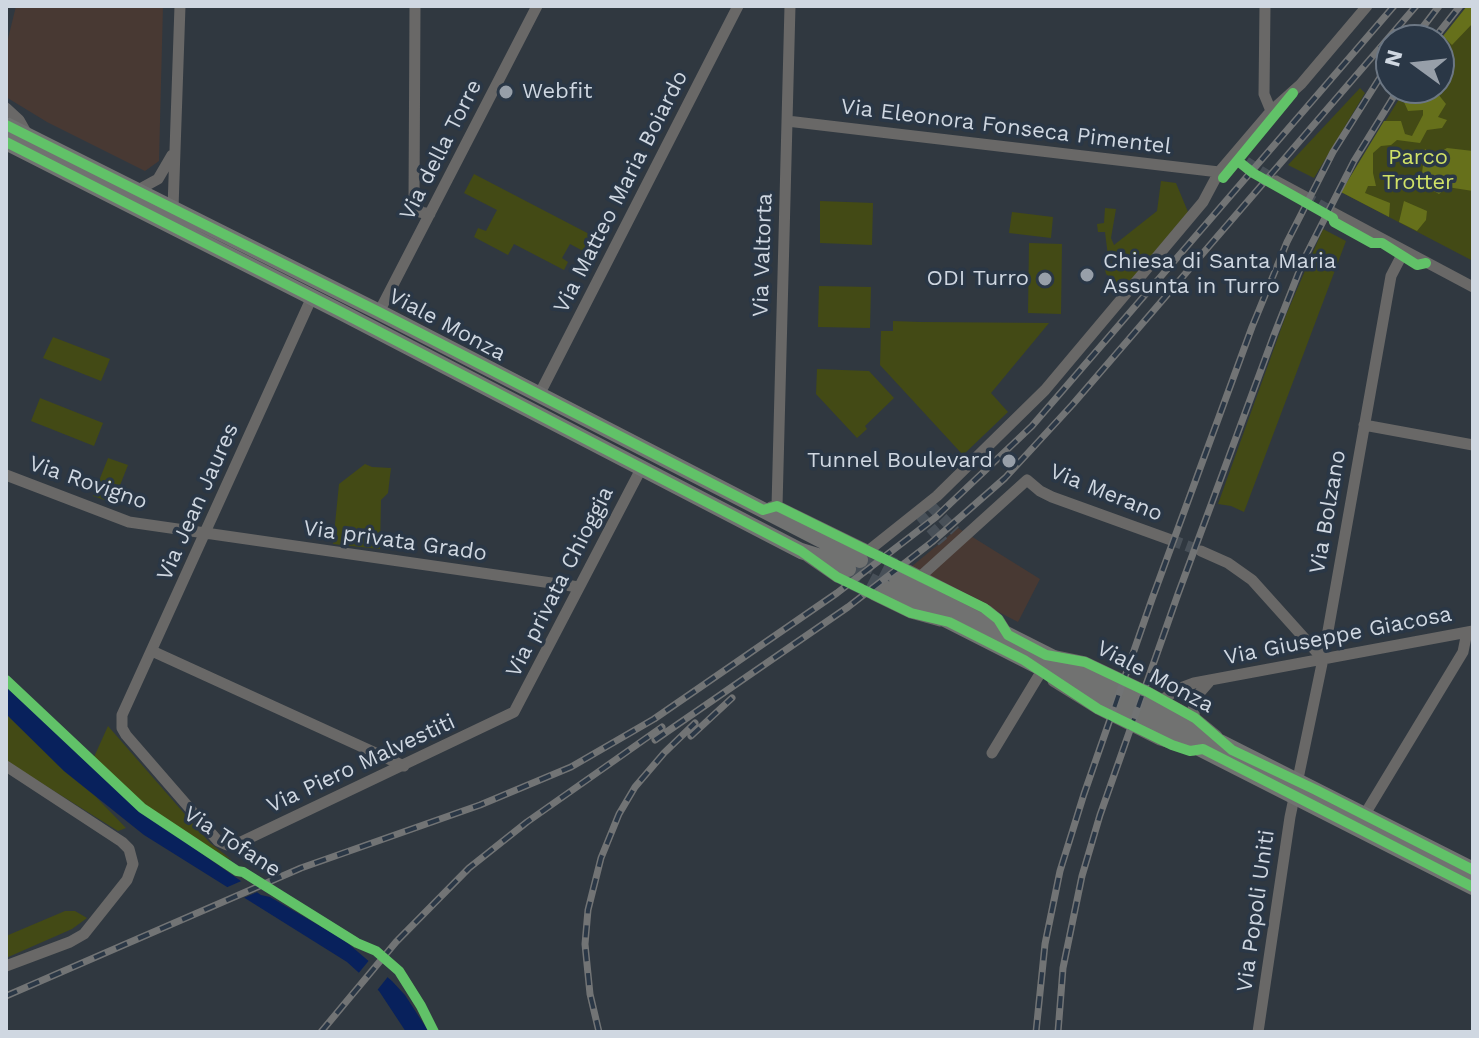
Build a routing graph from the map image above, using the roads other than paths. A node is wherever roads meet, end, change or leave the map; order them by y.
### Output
1 (180, 6) edge
2 (415, 6) edge
3 (537, 6) edge
4 (738, 6) edge
5 (790, 6) edge
6 (1265, 6) edge
7 (1367, 6) edge
8 (6, 108) edge
9 (1271, 111) junction
10 (787, 121) junction
11 (6, 125) edge
12 (28, 136) junction
13 (6, 142) edge
14 (175, 147) junction
15 (1236, 153) junction
16 (6, 154) edge
17 (1246, 162) tunnel mouth
18 (54, 166) junction
19 (1219, 172) junction
20 (1276, 181) tunnel mouth
21 (138, 190) junction
22 (1304, 196) tunnel mouth
23 (173, 208) junction
24 (1332, 212) tunnel mouth
25 (430, 214) junction
26 (1404, 251) junction
27 (1473, 287) edge
28 (312, 297) junction
29 (379, 312) junction
30 (539, 395) junction
31 (530, 412) junction
32 (1364, 425) junction
33 (1473, 445) edge
34 (651, 451) junction
35 (641, 469) junction
36 (6, 475) edge
37 (770, 508) junction
38 (205, 534) junction
39 (1171, 540) tunnel mouth
40 (1201, 551) tunnel mouth
41 (857, 562) junction
42 (921, 576) junction
43 (891, 583) junction
44 (579, 587) junction
45 (1470, 632) edge
46 (1008, 635) junction
47 (152, 651) junction
48 (1046, 655) junction
49 (1323, 659) junction
50 (1024, 660) junction
51 (1041, 672) junction
52 (1211, 680) junction
53 (1162, 700) junction
54 (514, 712) joint
55 (1195, 718) junction
56 (121, 723) joint
57 (1203, 749) junction
58 (1232, 750) junction
59 (992, 753) dead end
60 (6, 766) edge
61 (404, 766) junction
62 (1297, 789) junction
63 (1365, 814) junction
64 (224, 844) joint
65 (1473, 870) edge
66 (1473, 887) edge
67 (6, 966) edge
68 (1258, 1032) edge

1 - 14 street
2 - 25 street
3 - 25 street, Via della Torre
4 - 30 street, Via Matteo Maria Boiardo
5 - 10 street, Via Valtorta
6 - 9 street
7 - 9 street
8 - 12 street, Viale Monza
9 - 15 street
10 - 19 street, Via Eleonora Fonseca Pimentel
10 - 37 street, Via Valtorta
11 - 12 main road, Viale Monza
12 - 21 main road, Viale Monza
13 - 18 main road, Viale Monza
14 - 21 street
14 - 23 street
15 - 17 street
15 - 19 street
16 - 18 street, Viale Monza
18 - 28 main road, Viale Monza
19 - 41 street
20 - 22 street
21 - 23 main road, Viale Monza
23 - 29 main road, Viale Monza
24 - 26 street
25 - 29 street, Via della Torre
26 - 27 street
26 - 32 street, Via Bolzano
28 - 31 main road, Viale Monza
28 - 38 street, Via Jean Jaures
29 - 30 main road, Viale Monza
30 - 31 main road
30 - 34 main road, Viale Monza
31 - 35 main road, Viale Monza
32 - 33 street
32 - 49 street, Via Bolzano
34 - 35 main road
34 - 37 main road, Viale Monza
35 - 41 main road, Viale Monza
35 - 44 street, Via privata Chioggia
36 - 38 street, Via Rovigno
37 - 41 main road, Viale Monza
38 - 44 street, Via privata Grado
38 - 47 street, Via Jean Jaures
39 - 42 street, Via Merano
40 - 49 street
42 - 43 street, Viale Monza
42 - 46 street, Viale Monza
43 - 46 main road, Viale Monza
43 - 50 main road, Viale Monza
44 - 54 street, Via privata Chioggia
45 - 49 street, Via Giuseppe Giacosa
45 - 63 street
46 - 48 main road, Viale Monza
47 - 56 street, Via Jean Jaures
47 - 61 street
48 - 53 street, Viale Monza
48 - 58 main road, Viale Monza
49 - 52 street, Via Giuseppe Giacosa
49 - 62 street, Via Bolzano
50 - 51 street, Viale Monza
50 - 57 main road, Viale Monza
51 - 57 street, Viale Monza
51 - 59 street
52 - 53 street, Via Giuseppe Giacosa
52 - 55 street, Via Giuseppe Giacosa
53 - 55 street, Viale Monza
54 - 61 street, Via Piero Malvestiti
55 - 58 street, Viale Monza
56 - 64 street, Via Tofane
57 - 62 main road, Viale Monza
58 - 62 main road, Viale Monza
60 - 67 street
61 - 64 street, Via Piero Malvestiti
62 - 63 main road, Viale Monza
62 - 66 main road, Viale Monza
62 - 68 street, Via Popoli Uniti
63 - 65 main road, Viale Monza

